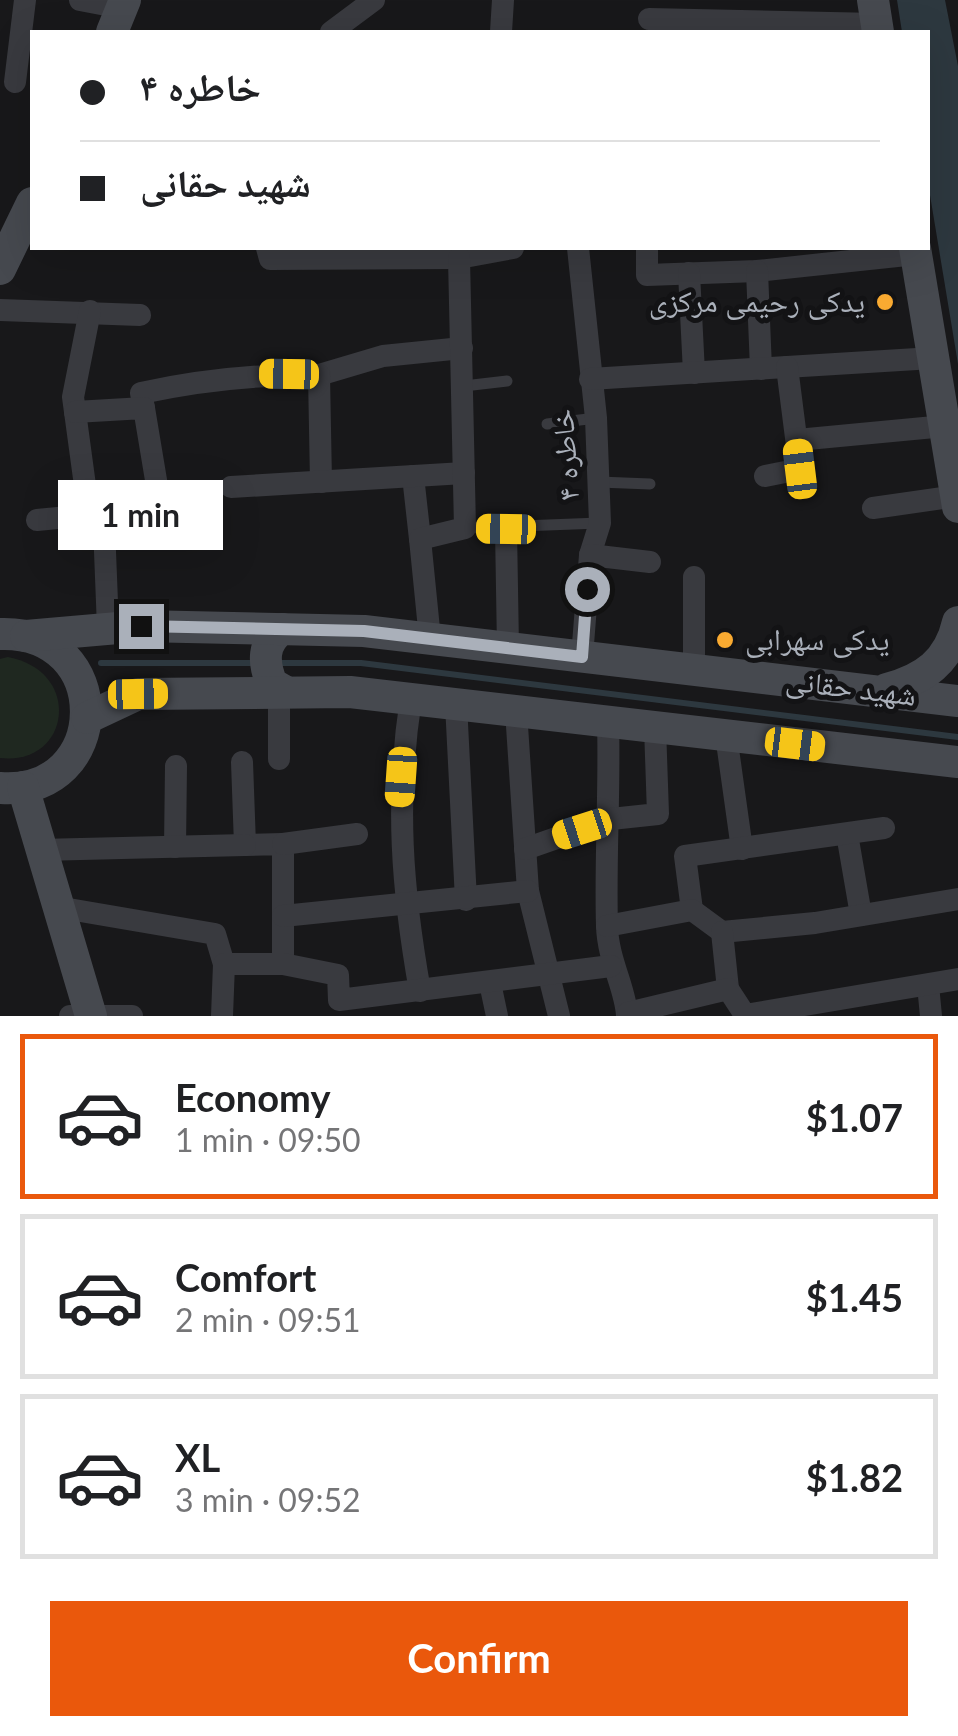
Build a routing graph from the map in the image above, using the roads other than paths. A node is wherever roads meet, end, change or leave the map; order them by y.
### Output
1 (24, 0) edge
2 (80, 0) edge
3 (374, 0) edge
4 (503, 0) edge
5 (755, 10) edge
6 (120, 13) edge
7 (697, 17) edge
8 (649, 19) dead end
9 (876, 19) edge
10 (334, 30) edge
11 (502, 30) edge
12 (15, 82) dead end
13 (30, 209) edge
14 (268, 250) edge
15 (502, 250) edge
16 (578, 250) edge
17 (647, 250) edge
18 (915, 251) edge
19 (324, 254) edge
20 (459, 258) junction
21 (0, 270) edge
22 (757, 270) junction
23 (689, 273) junction
24 (0, 310) edge
25 (90, 311) junction
26 (140, 316) dead end
27 (462, 348) junction
28 (934, 358) junction
29 (787, 367) junction
30 (761, 369) junction
31 (694, 373) junction
32 (320, 375) junction
33 (590, 379) junction
34 (507, 381) dead end
35 (464, 386) junction
36 (144, 408) junction
37 (75, 412) junction
38 (596, 418) junction
39 (547, 424) dead end
40 (945, 426) junction
41 (797, 440) junction
42 (464, 473) junction
43 (413, 476) junction
44 (765, 476) dead end
45 (321, 482) junction
46 (599, 482) junction
47 (650, 484) dead end
48 (231, 486) dead end
49 (957, 502) edge
50 (873, 508) dead end
51 (36, 520) dead end
52 (97, 520) junction
53 (600, 523) junction
54 (465, 528) junction
55 (506, 529) junction
56 (420, 540) junction
57 (590, 555) junction
58 (650, 562) dead end
59 (694, 577) dead end
60 (958, 622) edge
61 (108, 628) junction
62 (282, 629) junction
63 (13, 635) edge
64 (430, 639) junction
65 (508, 648) junction
66 (582, 657) junction
67 (694, 670) junction
68 (282, 692) junction
69 (877, 692) junction
70 (411, 698) junction
71 (958, 701) edge
72 (456, 704) junction
73 (516, 711) junction
74 (87, 718) junction
75 (608, 722) junction
76 (654, 727) junction
77 (726, 736) junction
78 (279, 759) dead end
79 (242, 762) dead end
80 (950, 764) edge
81 (176, 766) dead end
82 (12, 788) edge
83 (611, 820) junction
84 (884, 828) dead end
85 (357, 834) dead end
86 (846, 834) junction
87 (283, 844) junction
88 (245, 846) junction
89 (176, 848) junction
90 (525, 848) junction
91 (742, 848) junction
92 (40, 850) junction
93 (528, 891) junction
94 (958, 899) edge
95 (466, 900) junction
96 (405, 904) junction
97 (57, 906) junction
98 (692, 910) junction
99 (861, 915) junction
100 (283, 916) junction
101 (607, 926) junction
102 (722, 932) junction
103 (224, 964) junction
104 (283, 964) junction
105 (611, 966) junction
106 (546, 974) junction
107 (958, 978) edge
108 (490, 983) junction
109 (928, 986) junction
110 (728, 989) junction
111 (420, 991) junction
112 (340, 1008) edge
113 (679, 1009) edge
114 (791, 1011) edge
115 (628, 1014) edge
116 (91, 1015) edge
117 (70, 1016) edge
118 (132, 1016) edge
119 (222, 1016) edge
120 (497, 1016) edge
121 (559, 1016) edge
122 (931, 1016) edge

1 - 12 street
2 - 6 street
3 - 10 street
4 - 11 street
5 - 7 street
5 - 9 street
7 - 8 street
13 - 21 main road
14 - 19 street
15 - 20 street
16 - 33 street, خاطره ۴
17 - 23 street
18 - 22 street
18 - 28 main road
19 - 20 street
20 - 27 street
22 - 23 street
22 - 30 street
23 - 31 street
24 - 25 street
25 - 26 street
25 - 37 street
27 - 32 street
27 - 35 street
28 - 29 street
28 - 40 main road
29 - 30 street
29 - 41 street
30 - 31 street
31 - 33 street
32 - 36 street
32 - 45 street
33 - 38 street, خاطره ۴
34 - 35 lane
35 - 42 street
36 - 37 street
36 - 52 street
37 - 52 street
38 - 39 lane
38 - 46 street, خاطره ۴
40 - 41 street
40 - 49 main road
41 - 44 street
42 - 43 street
42 - 54 street
43 - 45 street
43 - 56 street
45 - 48 street
46 - 47 lane
46 - 53 street, خاطره ۴
49 - 50 street
51 - 52 street
52 - 61 street
53 - 55 lane
53 - 57 street, خاطره ۴
54 - 55 lane
54 - 56 street
55 - 65 street
56 - 64 street
57 - 58 street
57 - 66 street, خاطره ۴
59 - 67 street
60 - 69 main road
61 - 62 main road, شهید حقانی
61 - 63 main road, شهید حقانی
62 - 64 main road, شهید حقانی
62 - 68 main road
63 - 74 main road
64 - 65 main road, شهید حقانی
65 - 66 main road, شهید حقانی
66 - 67 main road, شهید حقانی
67 - 69 main road, شهید حقانی
68 - 70 main road, شهید حقانی
68 - 74 main road, شهید حقانی
68 - 78 street
69 - 71 main road, شهید حقانی
70 - 72 main road, شهید حقانی
70 - 96 street
72 - 73 main road, شهید حقانی
72 - 95 street
73 - 75 main road, شهید حقانی
73 - 90 street
74 - 82 main road
75 - 76 main road, شهید حقانی
75 - 83 street
76 - 77 main road, شهید حقانی
76 - 83 street
77 - 80 main road, شهید حقانی
77 - 91 street
79 - 88 street
81 - 89 street
82 - 92 main road
83 - 90 street
83 - 101 street
84 - 86 street
85 - 87 street
86 - 91 street
86 - 99 street
87 - 88 street
87 - 100 street
88 - 89 street
89 - 92 street
90 - 93 street
91 - 98 street
92 - 97 main road
93 - 95 street
93 - 106 street
94 - 99 street
95 - 96 street
96 - 100 street
96 - 111 street
97 - 103 street
97 - 116 main road
98 - 101 street
98 - 102 street
99 - 102 street
100 - 104 street
101 - 105 street
102 - 110 street
103 - 104 street
103 - 119 street
104 - 112 street
105 - 106 street
105 - 115 street
106 - 108 street
106 - 121 street
107 - 109 street
108 - 111 street
108 - 120 street
109 - 114 street
109 - 122 street
110 - 113 street
110 - 114 street
111 - 112 street
113 - 115 street
116 - 117 street
116 - 118 street

